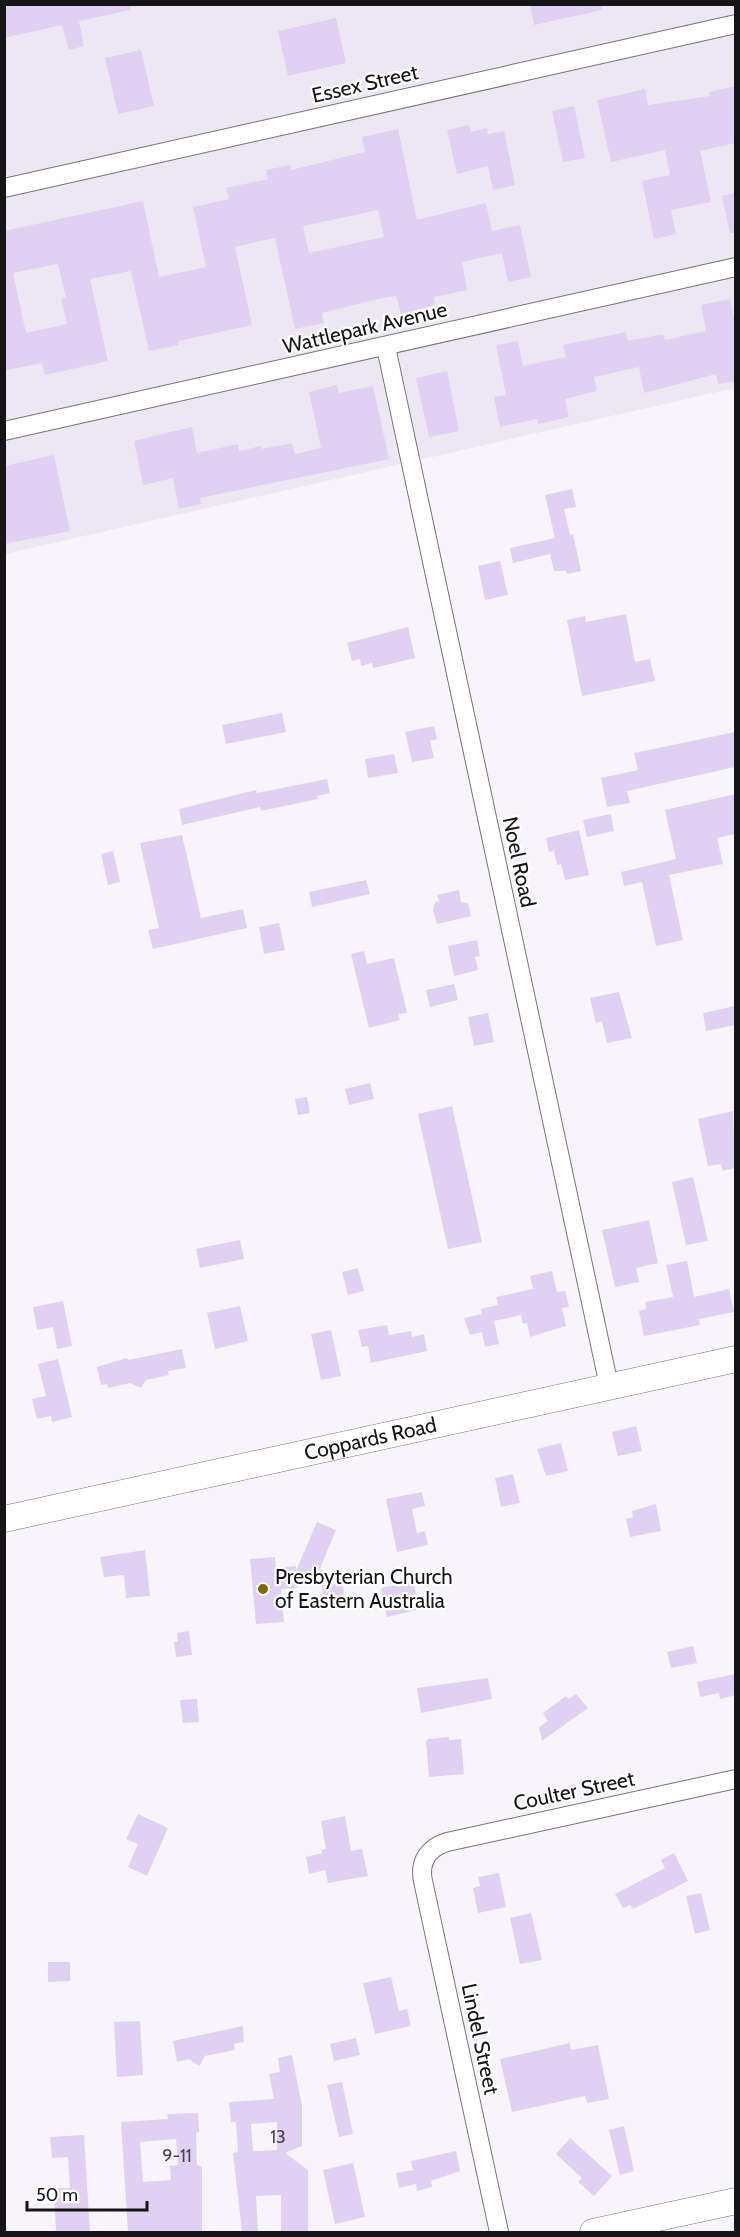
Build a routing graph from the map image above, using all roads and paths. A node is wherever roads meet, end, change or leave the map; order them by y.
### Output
1 (735, 24) edge
2 (4, 188) edge
3 (735, 267) edge
4 (386, 347) junction
5 (4, 431) edge
6 (735, 1359) edge
7 (609, 1386) junction
8 (4, 1519) edge
9 (735, 1779) edge
10 (426, 1856) joint
11 (735, 2201) edge
12 (500, 2232) edge
13 (594, 2232) edge

1 - 2 street, Essex Street
3 - 4 street, Wattlepark Avenue
4 - 5 street, Wattlepark Avenue
4 - 7 street, Noel Road
6 - 7 street, Coppards Road
7 - 8 street, Coppards Road
9 - 10 street, Coulter Street
10 - 12 street, Lindel Street
11 - 13 street

